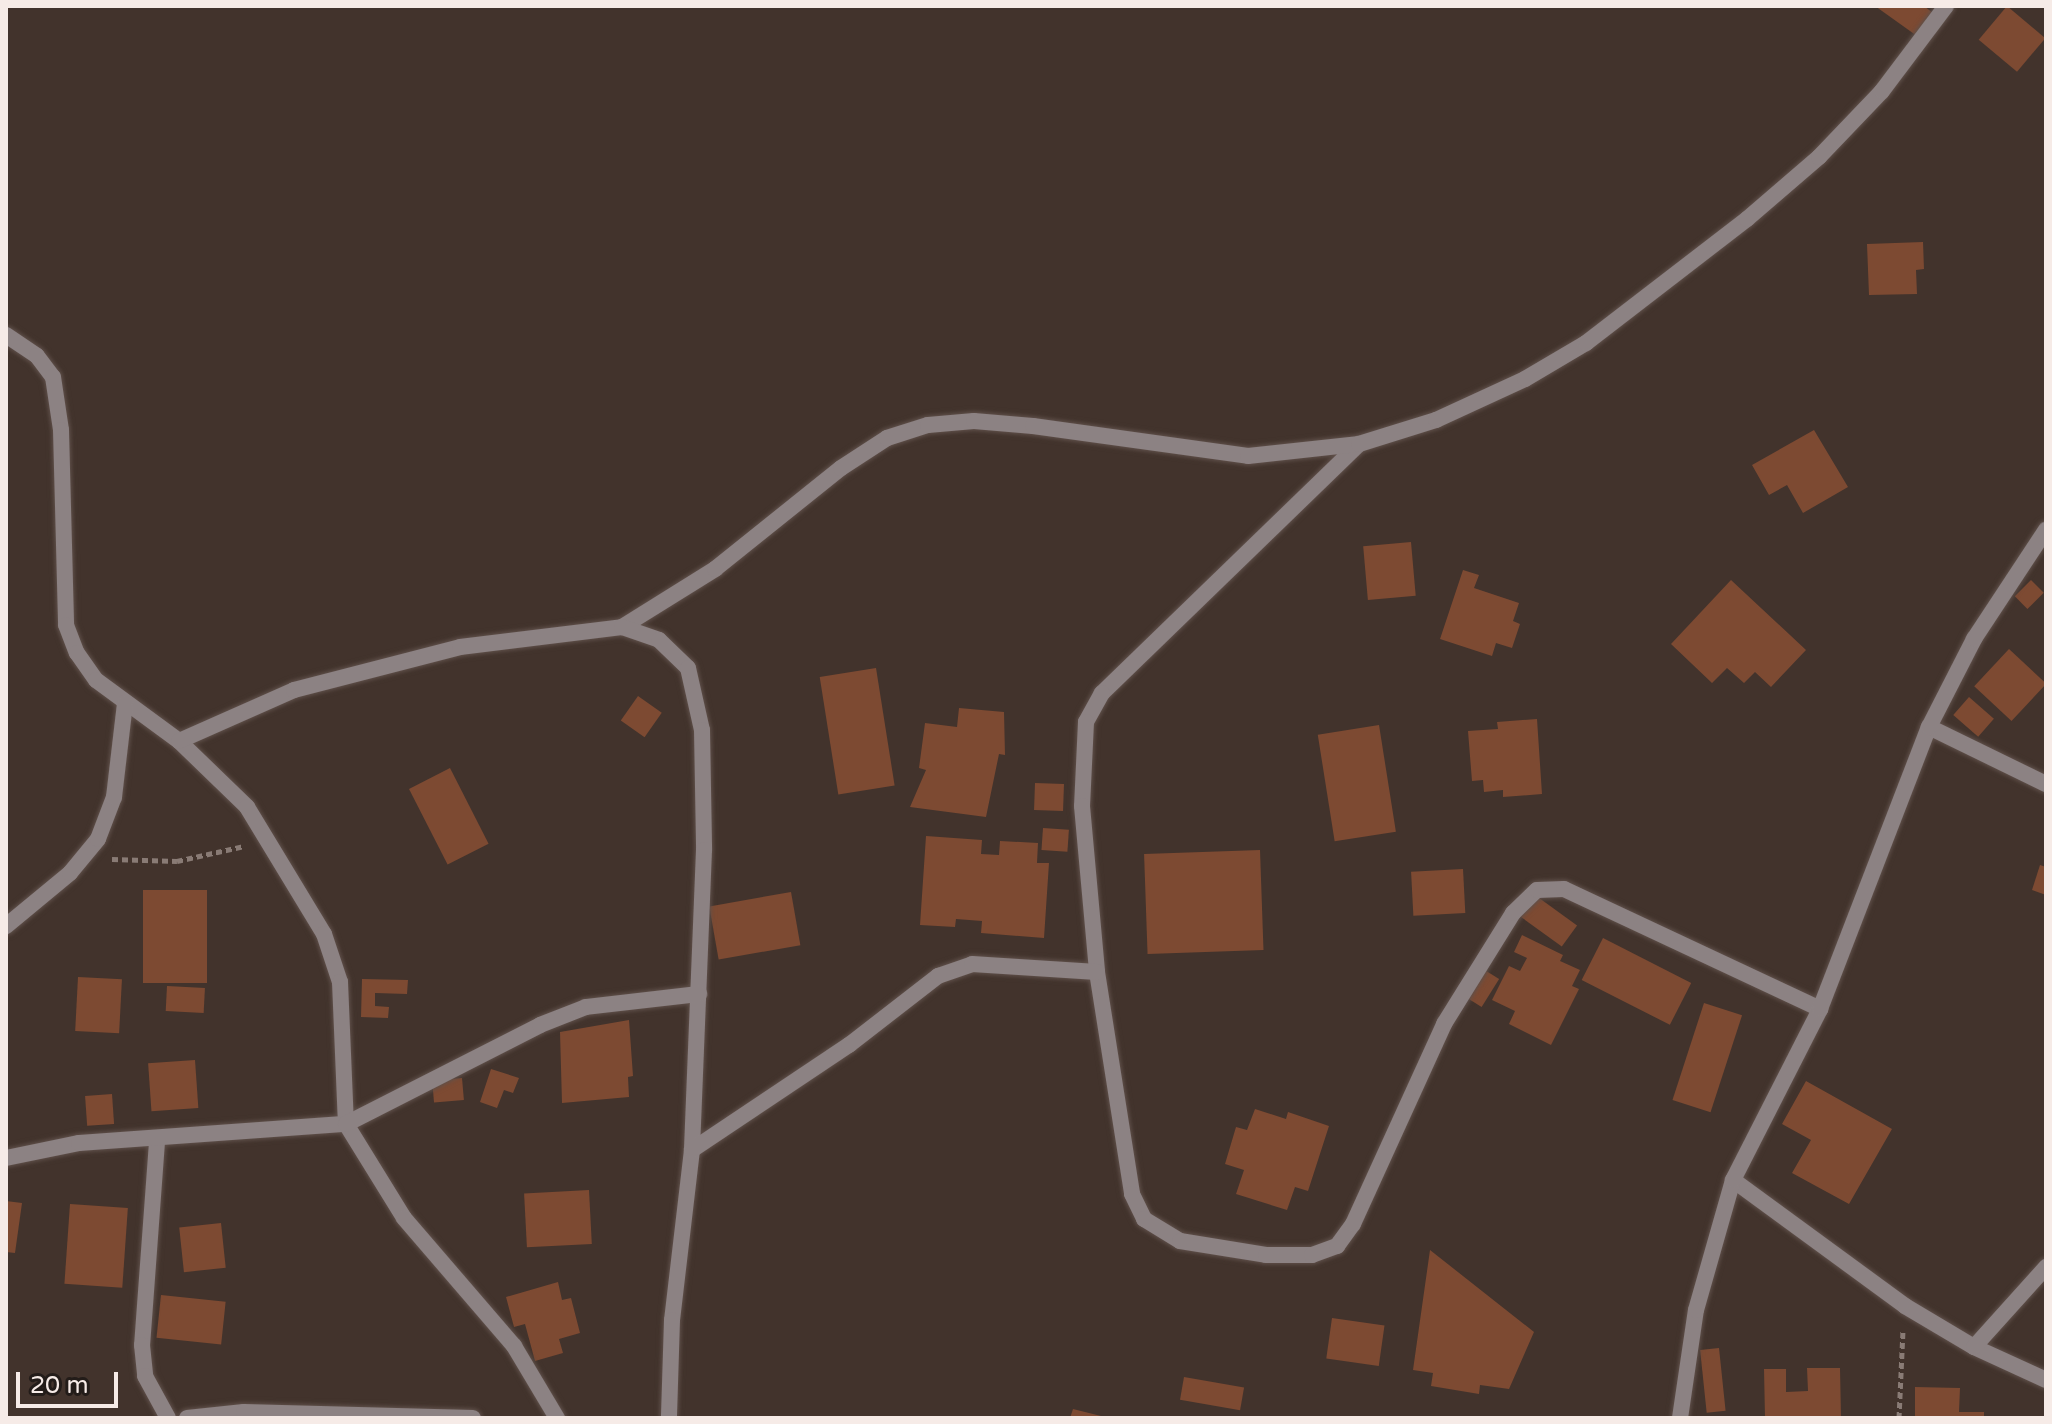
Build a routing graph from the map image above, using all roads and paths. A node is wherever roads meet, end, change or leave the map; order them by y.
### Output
1 (1946, 6) edge
2 (6, 335) edge
3 (1359, 444) junction
4 (2046, 530) edge
5 (622, 627) junction
6 (125, 704) junction
7 (1929, 727) junction
8 (179, 741) junction
9 (2046, 784) edge
10 (267, 839) junction
11 (83, 857) junction
12 (6, 926) edge
13 (1097, 972) junction
14 (699, 994) junction
15 (1820, 1009) junction
16 (346, 1124) junction
17 (157, 1142) junction
18 (692, 1150) junction
19 (6, 1158) edge
20 (1733, 1180) junction
21 (2046, 1267) edge
22 (1905, 1306) junction
23 (1974, 1347) junction
24 (2046, 1380) edge
25 (168, 1418) edge
26 (187, 1418) edge
27 (473, 1418) edge
28 (557, 1418) edge
29 (669, 1418) edge
30 (1680, 1418) edge
31 (1899, 1418) edge

1 - 3 street
2 - 6 street
3 - 5 street
3 - 13 street
4 - 7 street
5 - 8 street
5 - 14 street
6 - 8 street
6 - 11 street
7 - 9 street
7 - 15 street
8 - 10 street
10 - 11 path
10 - 16 street
11 - 12 street
13 - 15 street
13 - 18 street
14 - 16 street
14 - 18 street
15 - 20 street
16 - 17 street
16 - 28 street
17 - 19 street
17 - 25 street
18 - 29 street
20 - 22 street
20 - 30 street
21 - 23 street
22 - 23 street
22 - 31 path
23 - 24 street
26 - 27 street

